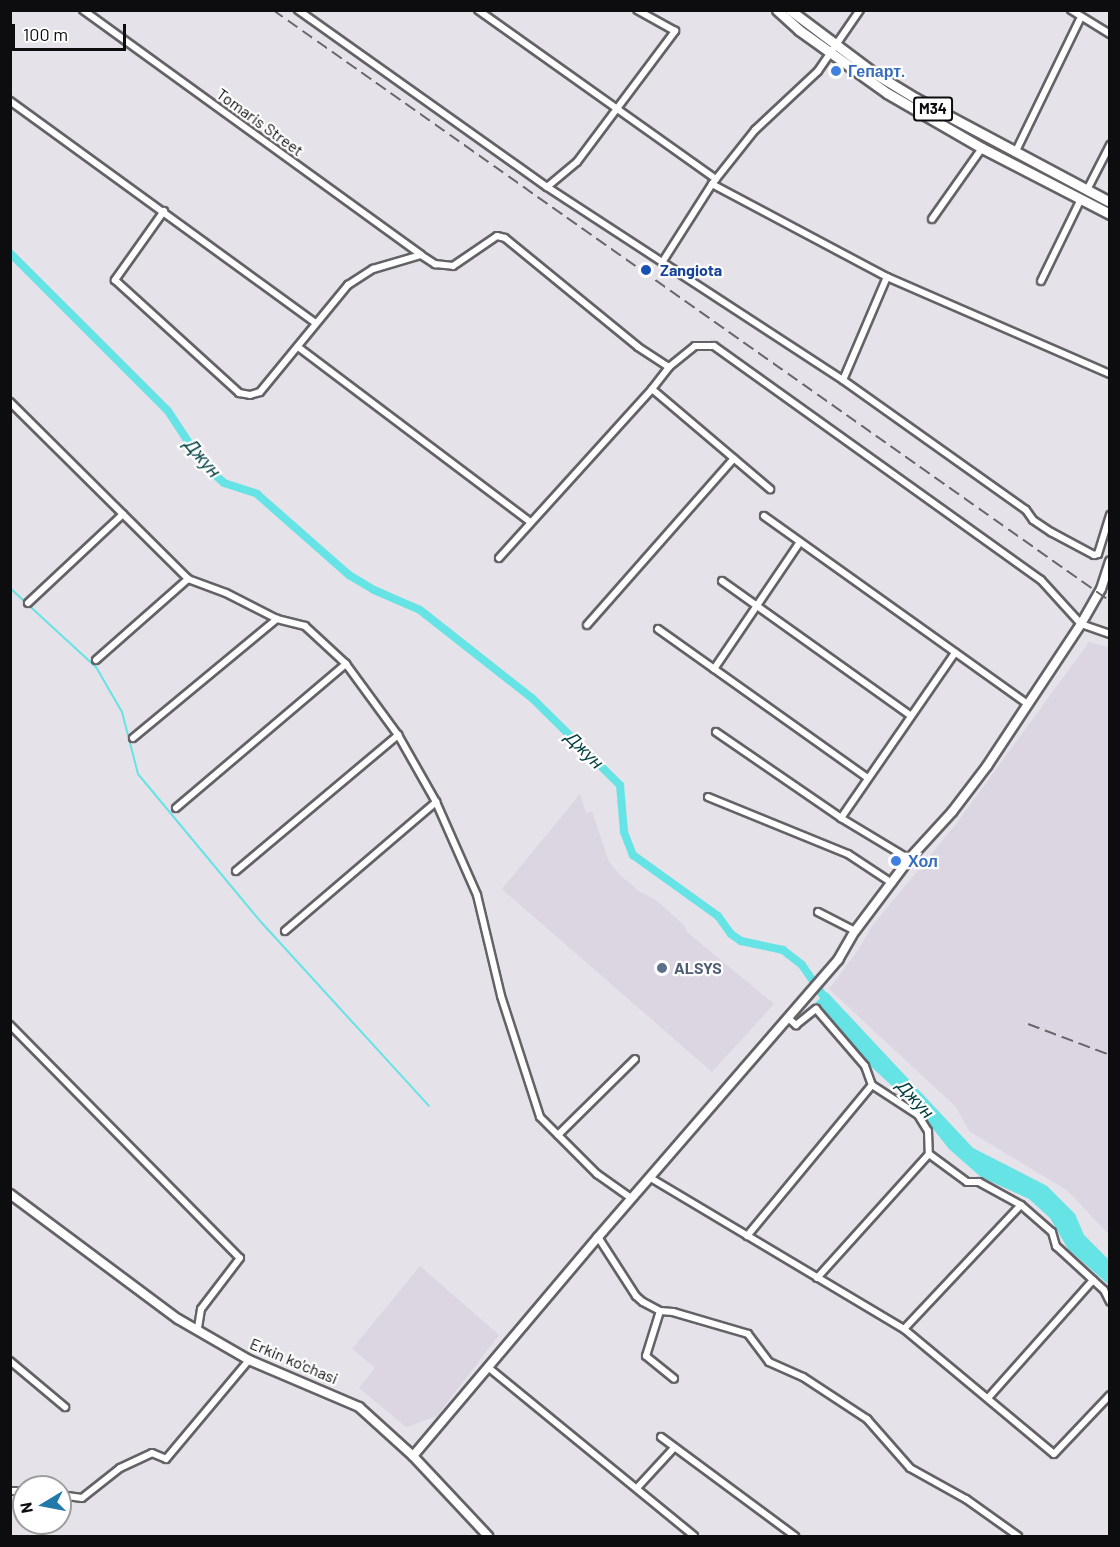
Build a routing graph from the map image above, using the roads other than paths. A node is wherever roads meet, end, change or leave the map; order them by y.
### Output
1 (83, 10) edge
2 (298, 10) edge
3 (478, 10) edge
4 (638, 10) edge
5 (777, 10) edge
6 (790, 10) edge
7 (861, 10) edge
8 (1071, 10) edge
9 (1081, 17) junction
10 (1110, 34) edge
11 (833, 50) junction
12 (10, 101) edge
13 (617, 108) junction
14 (1110, 145) edge
15 (982, 148) junction
16 (1015, 153) junction
17 (714, 181) junction
18 (547, 187) junction
19 (1087, 190) junction
20 (1081, 200) junction
21 (1110, 202) edge
22 (164, 211) junction
23 (1110, 214) edge
24 (932, 219) dead end
25 (422, 255) junction
26 (663, 261) junction
27 (887, 277) junction
28 (1041, 281) dead end
29 (315, 323) junction
30 (298, 347) junction
31 (669, 368) junction
32 (1110, 374) edge
33 (843, 380) junction
34 (652, 390) junction
35 (10, 402) edge
36 (734, 458) junction
37 (770, 489) dead end
38 (123, 514) junction
39 (1110, 515) edge
40 (764, 516) dead end
41 (530, 522) junction
42 (800, 542) junction
43 (499, 558) dead end
44 (1109, 564) edge
45 (188, 579) junction
46 (722, 581) dead end
47 (28, 603) dead end
48 (755, 606) junction
49 (277, 619) junction
50 (1081, 624) junction
51 (587, 625) dead end
52 (658, 629) dead end
53 (1110, 634) edge
54 (955, 653) junction
55 (96, 660) dead end
56 (346, 664) junction
57 (714, 669) junction
58 (1028, 704) junction
59 (911, 716) junction
60 (716, 732) dead end
61 (398, 735) junction
62 (133, 738) dead end
63 (868, 778) junction
64 (708, 797) dead end
65 (436, 802) junction
66 (176, 808) dead end
67 (841, 818) junction
68 (909, 859) junction
69 (236, 871) dead end
70 (892, 883) junction
71 (818, 912) dead end
72 (285, 931) dead end
73 (855, 932) junction
74 (788, 1018) junction
75 (10, 1025) edge
76 (635, 1059) dead end
77 (872, 1085) junction
78 (558, 1135) junction
79 (929, 1154) junction
80 (649, 1177) junction
81 (10, 1194) edge
82 (631, 1198) junction
83 (1021, 1205) junction
84 (747, 1236) junction
85 (598, 1237) junction
86 (817, 1278) junction
87 (1093, 1280) junction
88 (1110, 1302) edge
89 (660, 1311) junction
90 (198, 1329) junction
91 (904, 1329) junction
92 (249, 1360) junction
93 (10, 1361) edge
94 (489, 1368) junction
95 (674, 1379) dead end
96 (1110, 1395) edge
97 (988, 1398) junction
98 (65, 1407) dead end
99 (661, 1437) dead end
100 (673, 1449) junction
101 (412, 1456) junction
102 (637, 1488) junction
103 (72, 1497) edge
104 (488, 1536) edge
105 (694, 1536) edge
106 (795, 1536) edge
107 (1016, 1536) edge

1 - 25 street, Tomaris Street
2 - 18 street
3 - 13 street
4 - 13 street
5 - 11 main road, M34
6 - 11 main road, M34
7 - 11 street
8 - 9 street
9 - 10 street
9 - 16 street
11 - 15 main road, M34
11 - 16 main road, M34
11 - 17 street
12 - 22 street
13 - 17 street
13 - 18 street
14 - 19 street
15 - 20 main road, M34
15 - 24 street
16 - 19 main road, M34
17 - 26 street
17 - 27 street
18 - 26 street
19 - 21 main road, M34
20 - 23 main road, M34
20 - 28 street
22 - 29 street
22 - 30 street
25 - 29 street
25 - 31 street, Tomaris Street
26 - 33 street
27 - 32 street
27 - 33 street
29 - 30 street
30 - 41 street
31 - 34 street
31 - 50 street
33 - 39 street
34 - 36 street
34 - 41 street
35 - 38 street
36 - 37 street
36 - 51 street
38 - 45 street
38 - 47 street
40 - 42 street
41 - 43 street
42 - 48 street
42 - 54 street
44 - 50 main road
45 - 49 street
45 - 55 street
46 - 48 street
48 - 57 street
48 - 59 street
49 - 56 street
49 - 62 street
50 - 53 street
50 - 58 main road
52 - 57 street
54 - 58 street
54 - 59 street
56 - 61 street
56 - 66 street
57 - 63 street
58 - 68 main road
59 - 63 street
60 - 67 street
61 - 65 street
61 - 69 street
63 - 67 street
64 - 70 street
65 - 72 street
65 - 78 street
67 - 68 street
68 - 70 main road
70 - 73 main road
71 - 73 street
73 - 74 main road
74 - 77 street
74 - 80 main road
75 - 90 street
76 - 78 street
77 - 79 street
77 - 84 street
78 - 82 street
79 - 83 street
79 - 86 street
80 - 82 main road
80 - 84 street
81 - 90 main road, Erkin ko'chasi
82 - 85 main road
83 - 87 street
83 - 91 street
84 - 86 street
85 - 89 street
85 - 94 main road
86 - 91 street
87 - 88 street
87 - 97 street
89 - 95 street
89 - 107 street
90 - 92 main road, Erkin ko'chasi
91 - 97 street
92 - 101 main road, Erkin ko'chasi
92 - 103 street
93 - 98 street
94 - 101 main road
94 - 102 street
96 - 97 street
99 - 100 street
100 - 102 street
100 - 106 street
101 - 104 main road, Erkin ko'chasi
102 - 105 street

